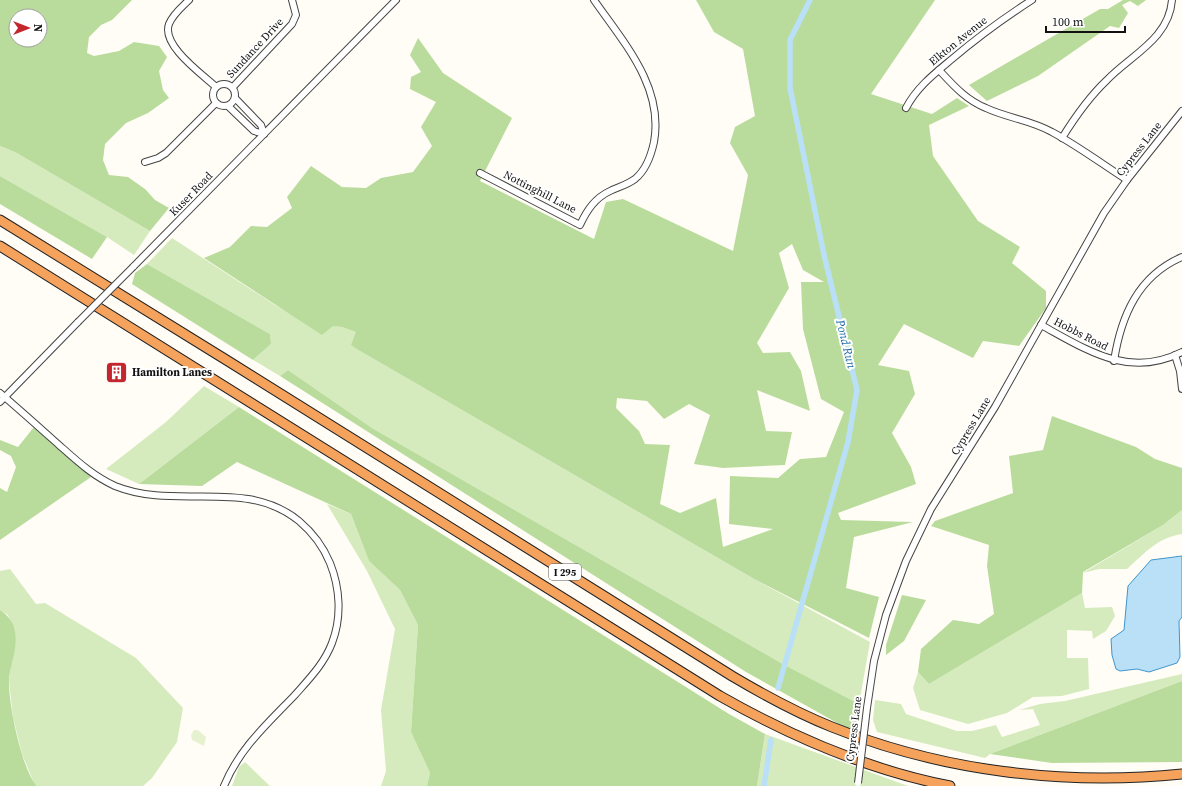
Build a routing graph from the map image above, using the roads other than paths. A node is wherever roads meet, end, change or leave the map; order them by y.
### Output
1 (189, 0) edge
2 (292, 0) edge
3 (396, 0) edge
4 (594, 0) edge
5 (1032, 0) edge
6 (1172, 0) edge
7 (939, 70) junction
8 (216, 87) junction
9 (232, 87) junction
10 (235, 98) junction
11 (216, 103) junction
12 (228, 106) junction
13 (906, 108) dead end
14 (1182, 110) edge
15 (264, 134) junction
16 (1062, 138) junction
17 (145, 162) dead end
18 (480, 173) dead end
19 (1127, 180) junction
20 (0, 220) edge
21 (0, 246) edge
22 (1182, 257) edge
23 (1041, 325) junction
24 (1182, 352) edge
25 (1175, 355) junction
26 (1114, 361) junction
27 (1182, 389) edge
28 (1, 397) edge
29 (1182, 774) edge
30 (858, 784) edge
31 (224, 786) edge
32 (950, 786) edge

1 - 8 street, Sundance Drive
2 - 9 street, Sundance Drive
3 - 15 street, Kuser Road
4 - 18 street, Nottinghill Lane
5 - 7 street, Elkton Avenue
6 - 16 street
7 - 13 street, Elkton Avenue
7 - 16 street
8 - 9 street, Sundance Drive
8 - 11 street, Sundance Drive
9 - 10 street, Sundance Drive
10 - 12 street
10 - 15 street, Sundance Drive
11 - 12 street
11 - 17 street
12 - 15 street
14 - 19 street, Cypress Lane
15 - 28 street, Kuser Road, bridge
16 - 19 street
19 - 23 street, Cypress Lane
20 - 29 highway, I 295
21 - 32 highway, I 295
22 - 26 street
23 - 26 street, Hobbs Road
23 - 30 street, Cypress Lane, bridge
24 - 25 street, Hobbs Road
25 - 26 street, Hobbs Road
25 - 27 street
28 - 31 street

